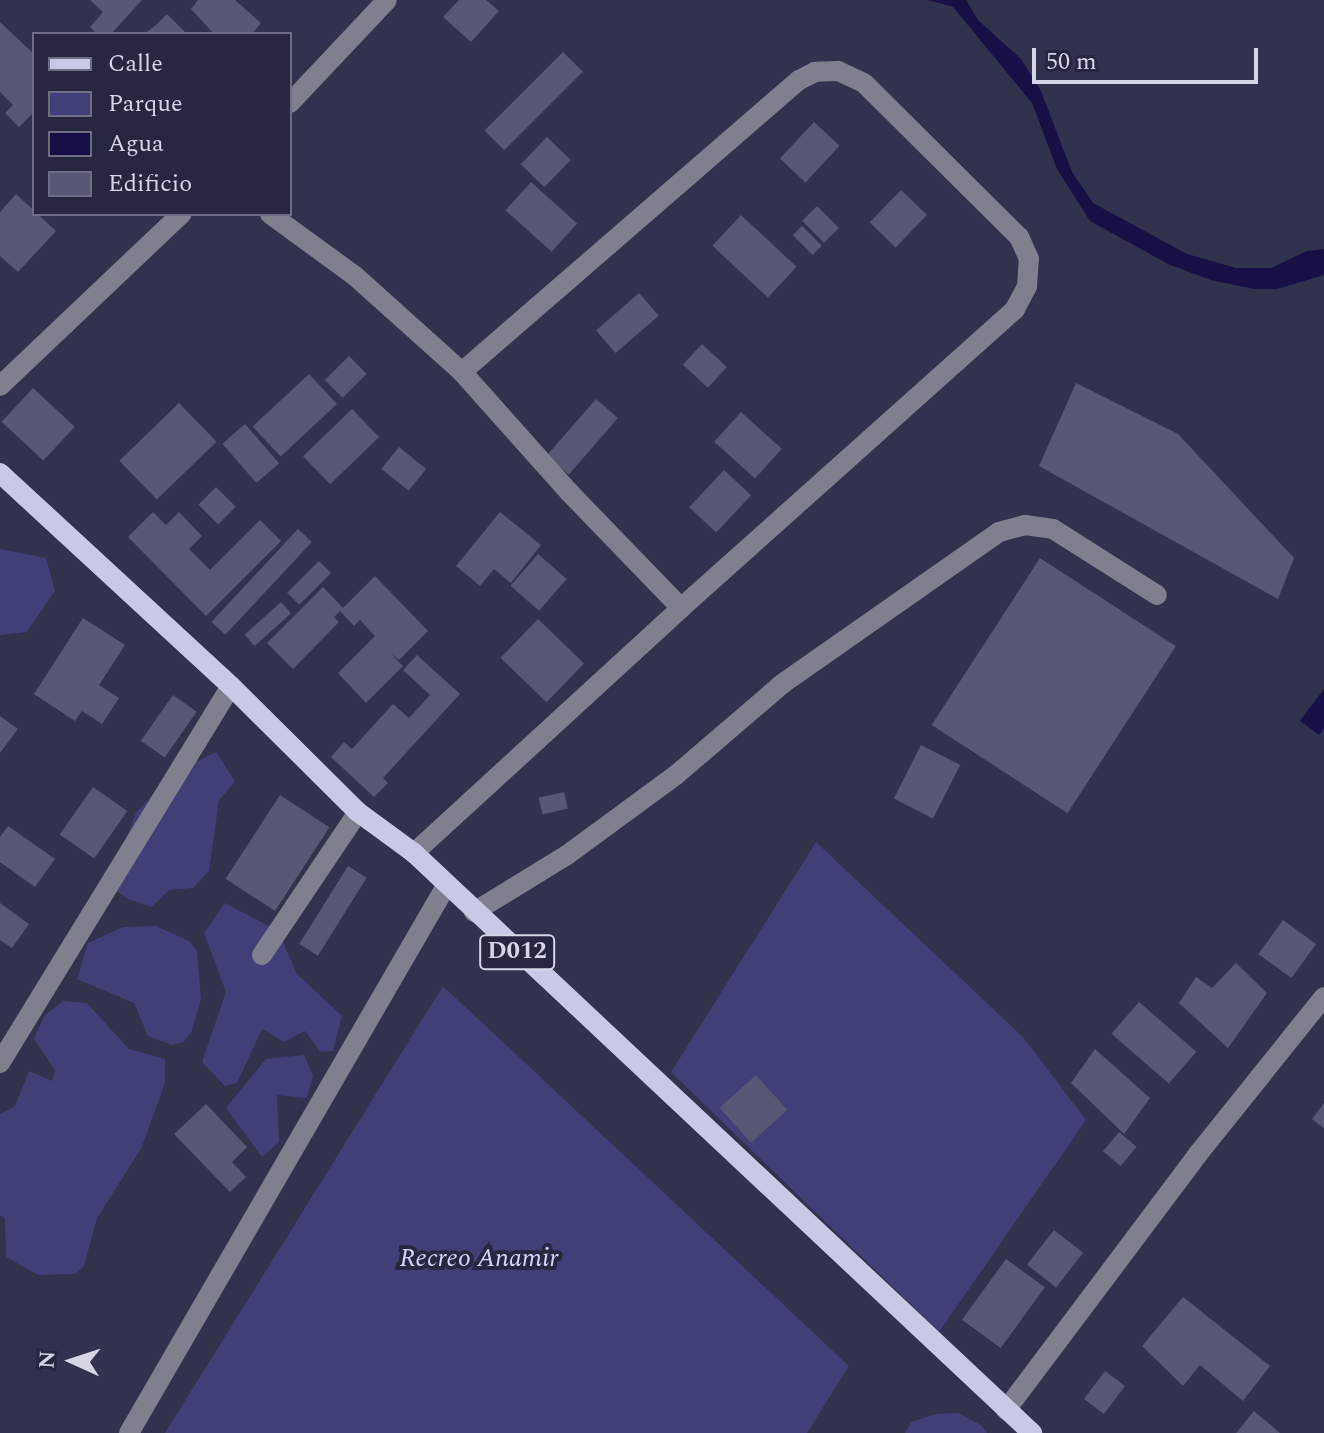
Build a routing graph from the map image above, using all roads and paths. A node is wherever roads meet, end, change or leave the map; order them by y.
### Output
1 (387, 0) edge
2 (292, 101) edge
3 (179, 216) edge
4 (273, 216) edge
5 (462, 372) junction
6 (0, 386) edge
7 (0, 473) edge
8 (1157, 595) dead end
9 (681, 608) junction
10 (231, 686) junction
11 (358, 812) junction
12 (414, 853) junction
13 (446, 886) junction
14 (474, 912) junction
15 (262, 955) dead end
16 (1324, 997) edge
17 (0, 1063) edge
18 (1006, 1410) junction
19 (129, 1433) edge
20 (1032, 1433) edge

1 - 2 street
3 - 6 street
4 - 5 street
5 - 9 street
5 - 9 street
7 - 10 main road, D012
8 - 14 street
9 - 12 street
10 - 11 main road, D012
10 - 17 street
11 - 12 main road, D012
11 - 15 street
12 - 13 main road, D012
13 - 14 main road, D012
13 - 19 street
14 - 18 main road, D012
16 - 18 street
18 - 20 main road, D012

